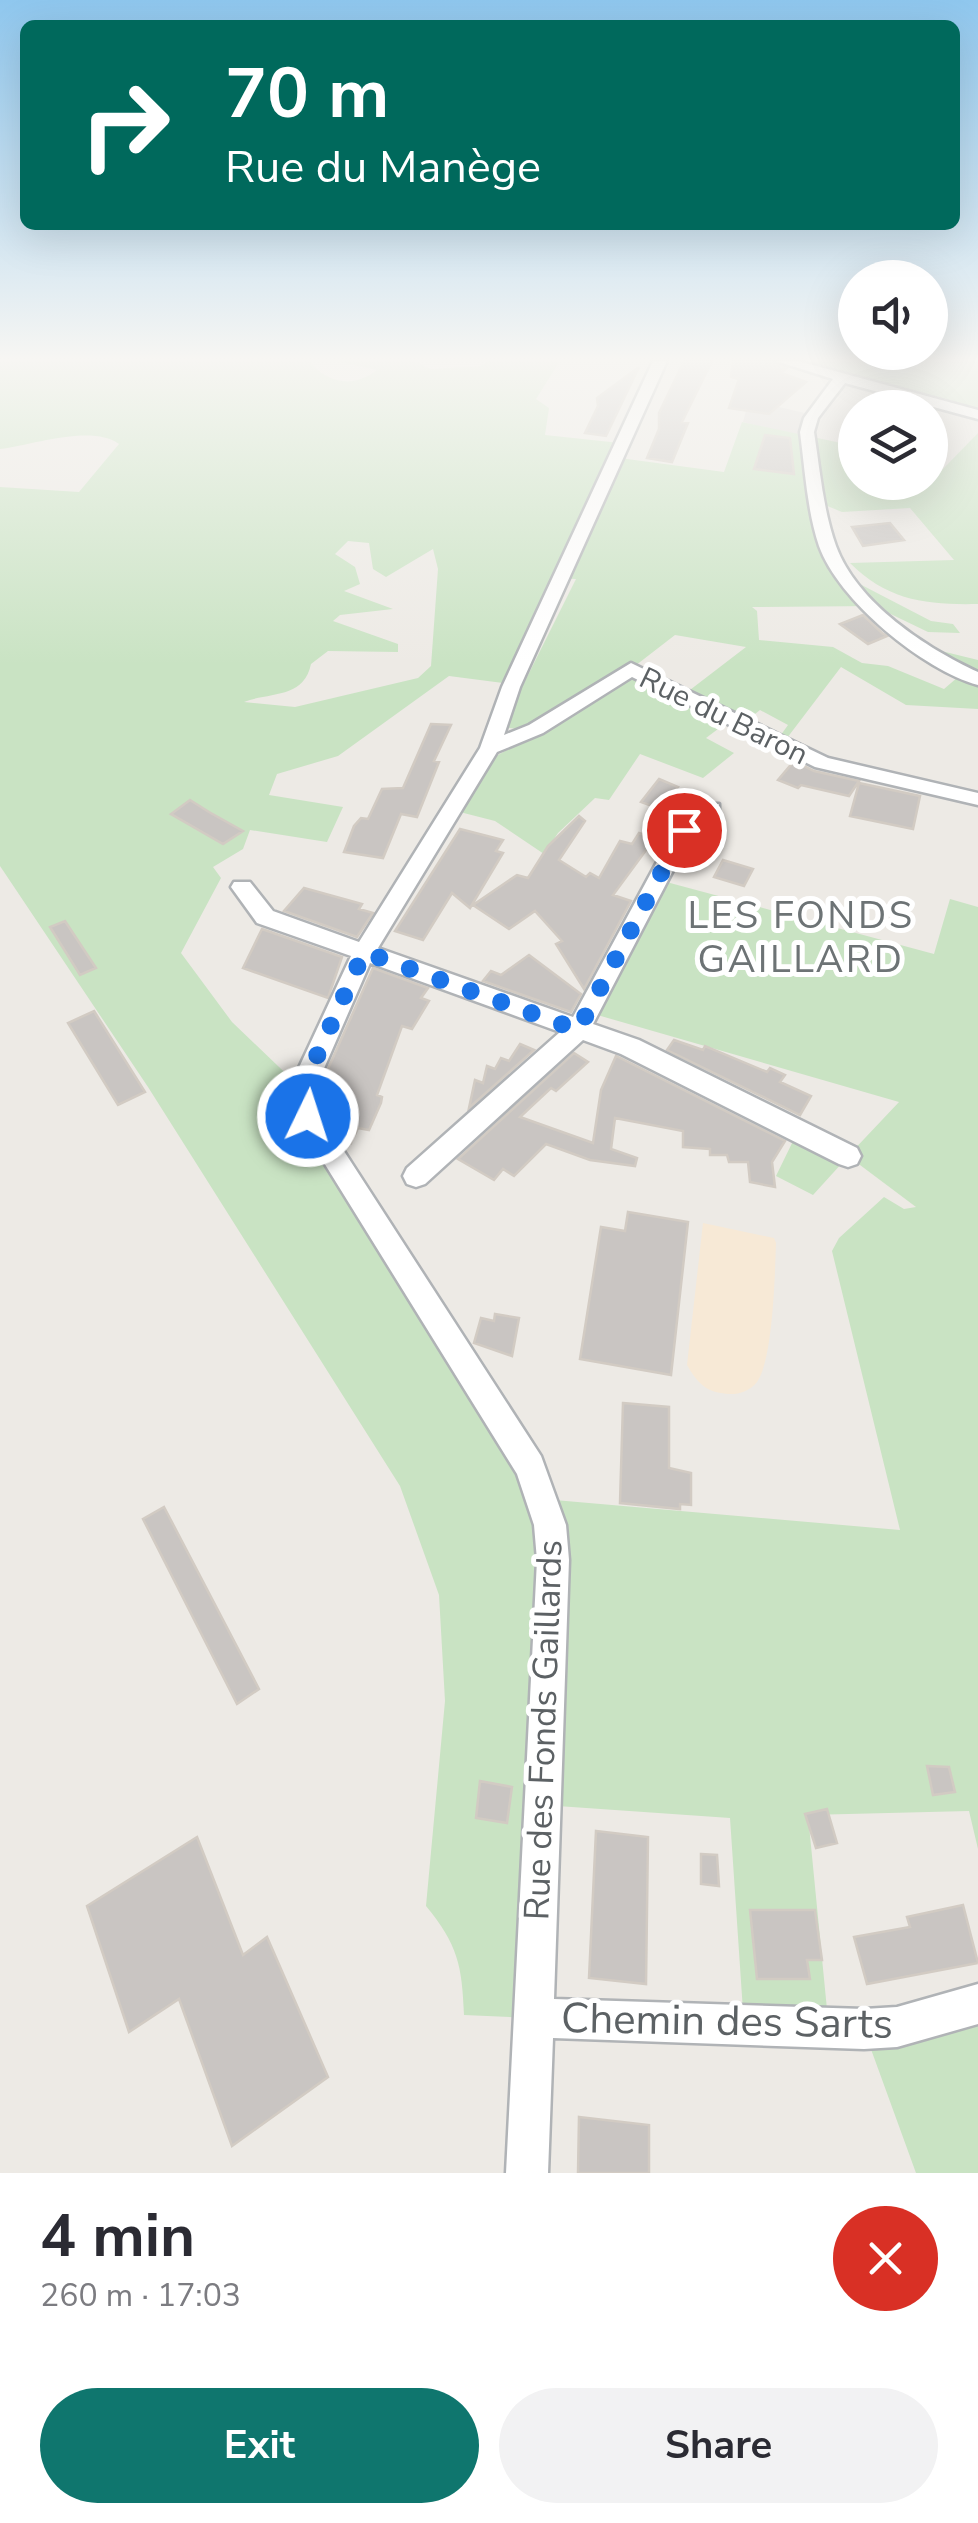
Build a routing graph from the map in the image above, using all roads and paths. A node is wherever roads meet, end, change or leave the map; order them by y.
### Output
1 (614, 462) edge
2 (813, 462) edge
3 (978, 679) edge
4 (490, 748) junction
5 (974, 798) dead end
6 (712, 809) dead end
7 (242, 887) dead end
8 (364, 952) junction
9 (578, 1030) junction
10 (848, 1156) dead end
11 (416, 1176) dead end
12 (978, 2004) edge
13 (533, 2018) junction
14 (526, 2173) edge

1 - 4 street, Rue des Fonds Gaillards
2 - 3 street
4 - 5 street, Rue du Baron
4 - 8 street, Rue des Fonds Gaillards
6 - 9 street
7 - 8 street
8 - 9 street
8 - 13 street, Rue des Fonds Gaillards
9 - 10 street
9 - 11 street
12 - 13 street, Chemin des Sarts
13 - 14 street, Rue des Fonds Gaillards

